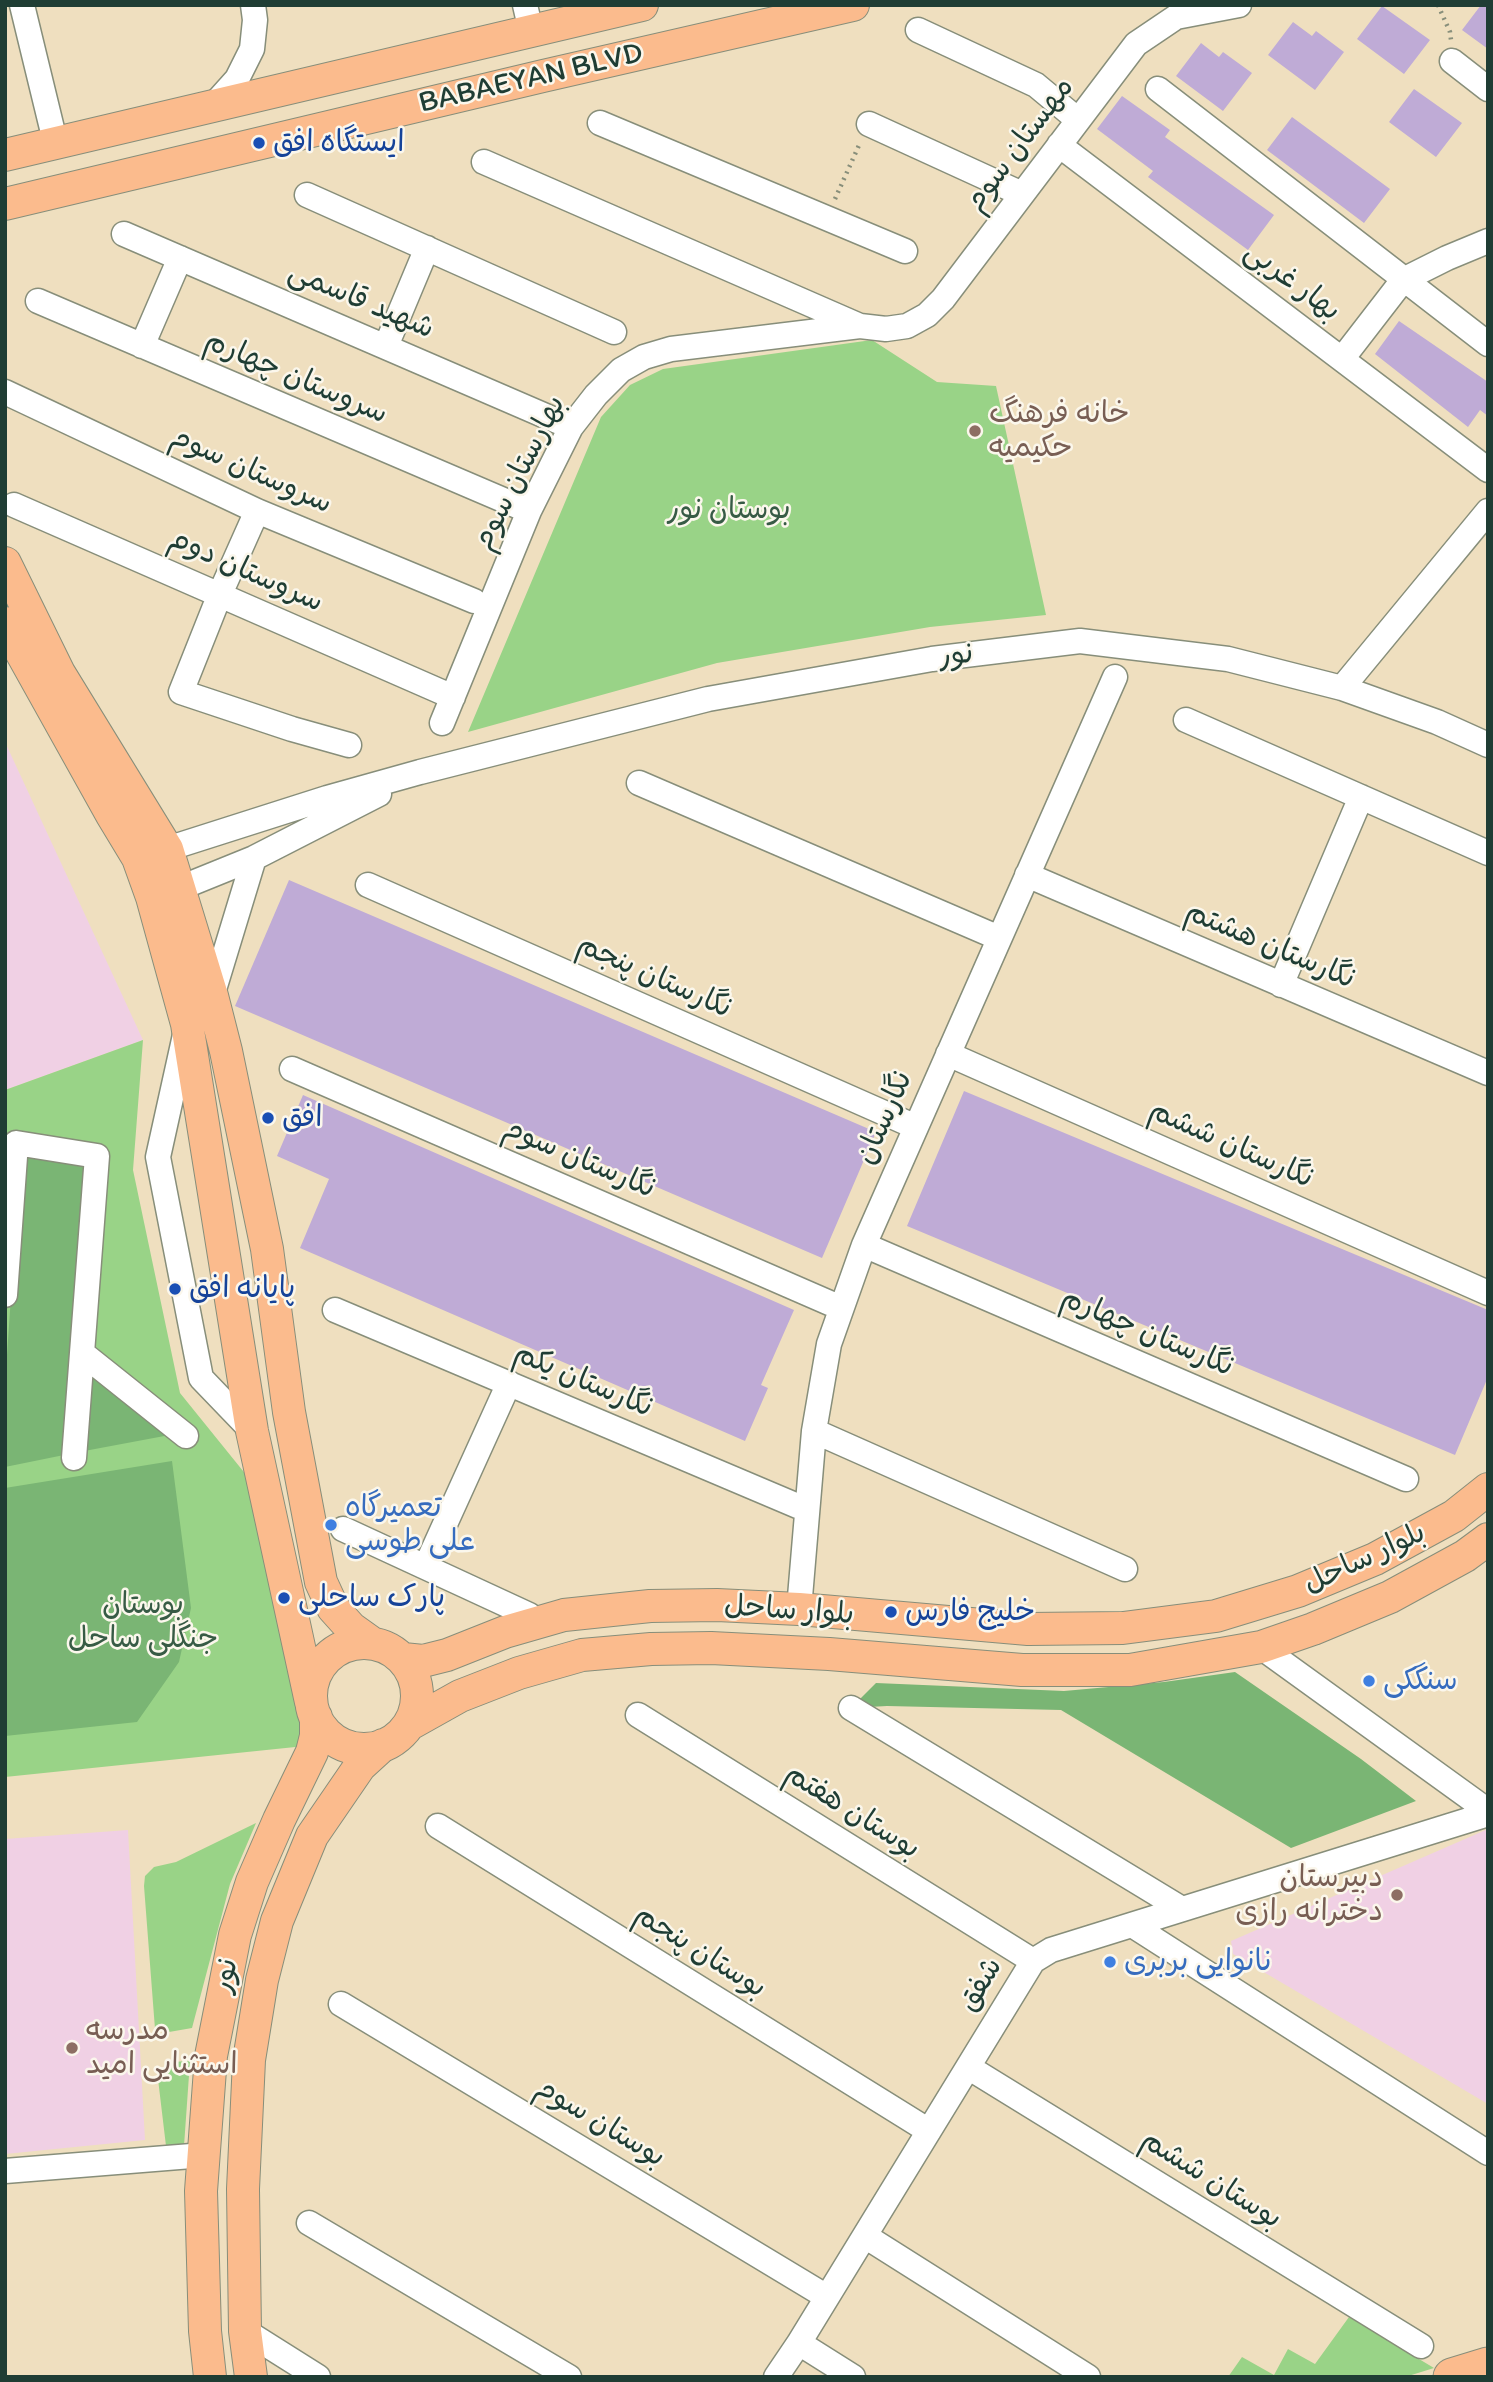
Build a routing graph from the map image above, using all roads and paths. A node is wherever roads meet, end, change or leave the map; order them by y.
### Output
1 (22, 5) edge
2 (253, 5) edge
3 (642, 5) edge
4 (853, 5) edge
5 (1239, 5) edge
6 (1438, 5) edge
7 (528, 18) edge
8 (918, 30) dead end
9 (1452, 61) joint
10 (543, 76) junction
11 (1158, 89) dead end
12 (1488, 89) edge
13 (211, 108) junction
14 (1078, 120) junction
15 (600, 124) dead end
16 (869, 124) joint
17 (56, 145) junction
18 (1059, 145) junction
19 (5, 155) edge
20 (484, 162) dead end
21 (1022, 194) junction
22 (307, 195) dead end
23 (5, 204) edge
24 (825, 219) junction
25 (124, 233) dead end
26 (1488, 241) edge
27 (427, 248) junction
28 (905, 251) dead end
29 (180, 258) junction
30 (1403, 280) junction
31 (38, 301) dead end
32 (860, 326) junction
33 (614, 332) dead end
34 (1488, 344) edge
35 (142, 346) junction
36 (386, 346) junction
37 (1342, 359) junction
38 (5, 392) edge
39 (571, 427) junction
40 (1488, 470) edge
41 (14, 505) dead end
42 (257, 511) junction
43 (528, 511) junction
44 (1488, 511) edge
45 (5, 563) edge
46 (220, 594) junction
47 (474, 601) dead end
48 (5, 623) edge
49 (1115, 677) dead end
50 (1342, 688) junction
51 (453, 697) junction
52 (1186, 719) dead end
53 (442, 723) dead end
54 (349, 745) dead end
55 (1488, 746) edge
56 (420, 772) junction
57 (639, 783) dead end
58 (1361, 797) junction
59 (153, 853) junction
60 (1488, 853) edge
61 (254, 858) junction
62 (1027, 875) junction
63 (368, 885) dead end
64 (166, 892) junction
65 (999, 938) junction
66 (1281, 985) junction
67 (212, 996) junction
68 (187, 1024) junction
69 (948, 1055) junction
70 (292, 1069) dead end
71 (1488, 1073) edge
72 (916, 1127) junction
73 (10, 1168) edge
74 (864, 1245) junction
75 (1488, 1293) edge
76 (5, 1295) edge
77 (841, 1308) junction
78 (335, 1310) dead end
79 (82, 1353) junction
80 (509, 1383) junction
81 (252, 1431) junction
82 (814, 1431) junction
83 (186, 1436) dead end
84 (74, 1458) dead end
85 (1406, 1479) dead end
86 (1488, 1489) edge
87 (807, 1510) junction
88 (343, 1529) dead end
89 (1488, 1539) edge
90 (426, 1566) junction
91 (1125, 1569) dead end
92 (799, 1609) junction
93 (529, 1615) dead end
94 (1216, 1616) junction
95 (372, 1643) junction
96 (1261, 1647) junction
97 (403, 1659) junction
98 (850, 1708) dead end
99 (314, 1709) junction
100 (638, 1716) dead end
101 (410, 1724) junction
102 (383, 1745) junction
103 (1488, 1812) edge
104 (438, 1826) dead end
105 (1182, 1909) junction
106 (1132, 1925) junction
107 (1033, 1961) junction
108 (341, 2004) dead end
109 (968, 2067) junction
110 (929, 2132) junction
111 (1488, 2153) edge
112 (204, 2155) junction
113 (5, 2171) edge
114 (309, 2223) dead end
115 (865, 2236) junction
116 (827, 2297) junction
117 (205, 2331) junction
118 (245, 2331) junction
119 (799, 2343) junction
120 (1421, 2346) dead end
121 (1488, 2366) edge
122 (209, 2377) edge
123 (251, 2377) edge
124 (318, 2377) edge
125 (569, 2377) edge
126 (776, 2377) edge
127 (853, 2377) edge
128 (1088, 2377) edge
129 (1452, 2377) edge

1 - 17 street
2 - 13 street
3 - 7 main road, BABAEYAN BLVD
4 - 10 main road, BABAEYAN BLVD
5 - 14 street, مهستان سوم
6 - 9 path
7 - 10 main road
7 - 13 main road, BABAEYAN BLVD
8 - 14 street
9 - 12 street
10 - 23 main road, BABAEYAN BLVD
11 - 30 street
13 - 17 main road, BABAEYAN BLVD
14 - 18 street, مهستان سوم
15 - 24 street
16 - 21 street
16 - 24 path
17 - 19 main road, BABAEYAN BLVD
18 - 21 street, مهستان سوم
18 - 37 street, بهار غربی
20 - 32 street
21 - 32 street, مهستان سوم
22 - 27 street
24 - 28 street
25 - 29 street, شهید قاسمی
26 - 30 street
27 - 33 street
27 - 36 street
29 - 35 street
29 - 36 street, شهید قاسمی
30 - 34 street
30 - 37 street
31 - 35 street, سروستان چهارم
32 - 39 street, بهارستان سوم
35 - 43 street, سروستان چهارم
36 - 39 street, شهید قاسمی
37 - 40 street, بهار غربی
38 - 42 street, سروستان سوم
39 - 43 street, بهارستان سوم
41 - 46 street, سروستان دوم
42 - 46 street
42 - 47 street, سروستان سوم
43 - 51 street, بهارستان سوم
44 - 50 street
45 - 59 main road
46 - 51 street, سروستان دوم
46 - 54 street
48 - 59 main road
49 - 62 street, نگارستان
50 - 55 street, نور
50 - 56 street, نور
51 - 53 street, بهارستان سوم
52 - 58 street
56 - 59 street
56 - 61 street
57 - 65 street
58 - 60 street
58 - 66 street
59 - 64 main road
61 - 64 street
61 - 67 street
62 - 65 street, نگارستان
62 - 66 street, نگارستان هشتم
63 - 72 street, نگارستان پنجم
64 - 67 main road
64 - 68 main road
65 - 69 street, نگارستان
66 - 71 street, نگارستان هشتم
67 - 95 main road
68 - 81 main road
68 - 81 street
69 - 72 street, نگارستان
69 - 75 street, نگارستان ششم
70 - 77 street, نگارستان سوم
72 - 74 street, نگارستان
73 - 76 street
73 - 79 street
74 - 77 street, نگارستان
74 - 85 street, نگارستان چهارم
77 - 82 street, نگارستان
78 - 80 street, نگارستان یکم
79 - 83 street
79 - 84 street
80 - 87 street, نگارستان یکم
80 - 90 street
81 - 99 main road
82 - 87 street, نگارستان
82 - 91 street
86 - 94 main road, بلوار ساحل
87 - 92 street, نگارستان
88 - 90 street
89 - 96 main road, بلوار ساحل
90 - 93 street
92 - 94 main road, بلوار ساحل
92 - 97 main road, بلوار ساحل
94 - 96 main road
95 - 97 main road
95 - 99 main road
96 - 101 main road, بلوار ساحل
96 - 103 street
97 - 101 main road
98 - 105 street
99 - 102 main road
99 - 112 main road, نور
100 - 107 street, بوستان هفتم
101 - 102 main road
102 - 118 main road, نور
103 - 105 street, شفق
104 - 110 street, بوستان پنجم
105 - 106 street, شفق
106 - 107 street, شفق
106 - 111 street
107 - 109 street, شفق
108 - 116 street, بوستان سوم
109 - 110 street, شفق
109 - 120 street, بوستان ششم
110 - 115 street, شفق
112 - 113 street
112 - 117 main road, نور
114 - 125 street
115 - 116 street, شفق
115 - 128 street
116 - 119 street, شفق
117 - 118 main road
117 - 122 main road, نور
118 - 123 main road, نور
118 - 124 street
119 - 126 street, شفق
119 - 127 street
121 - 129 highway

